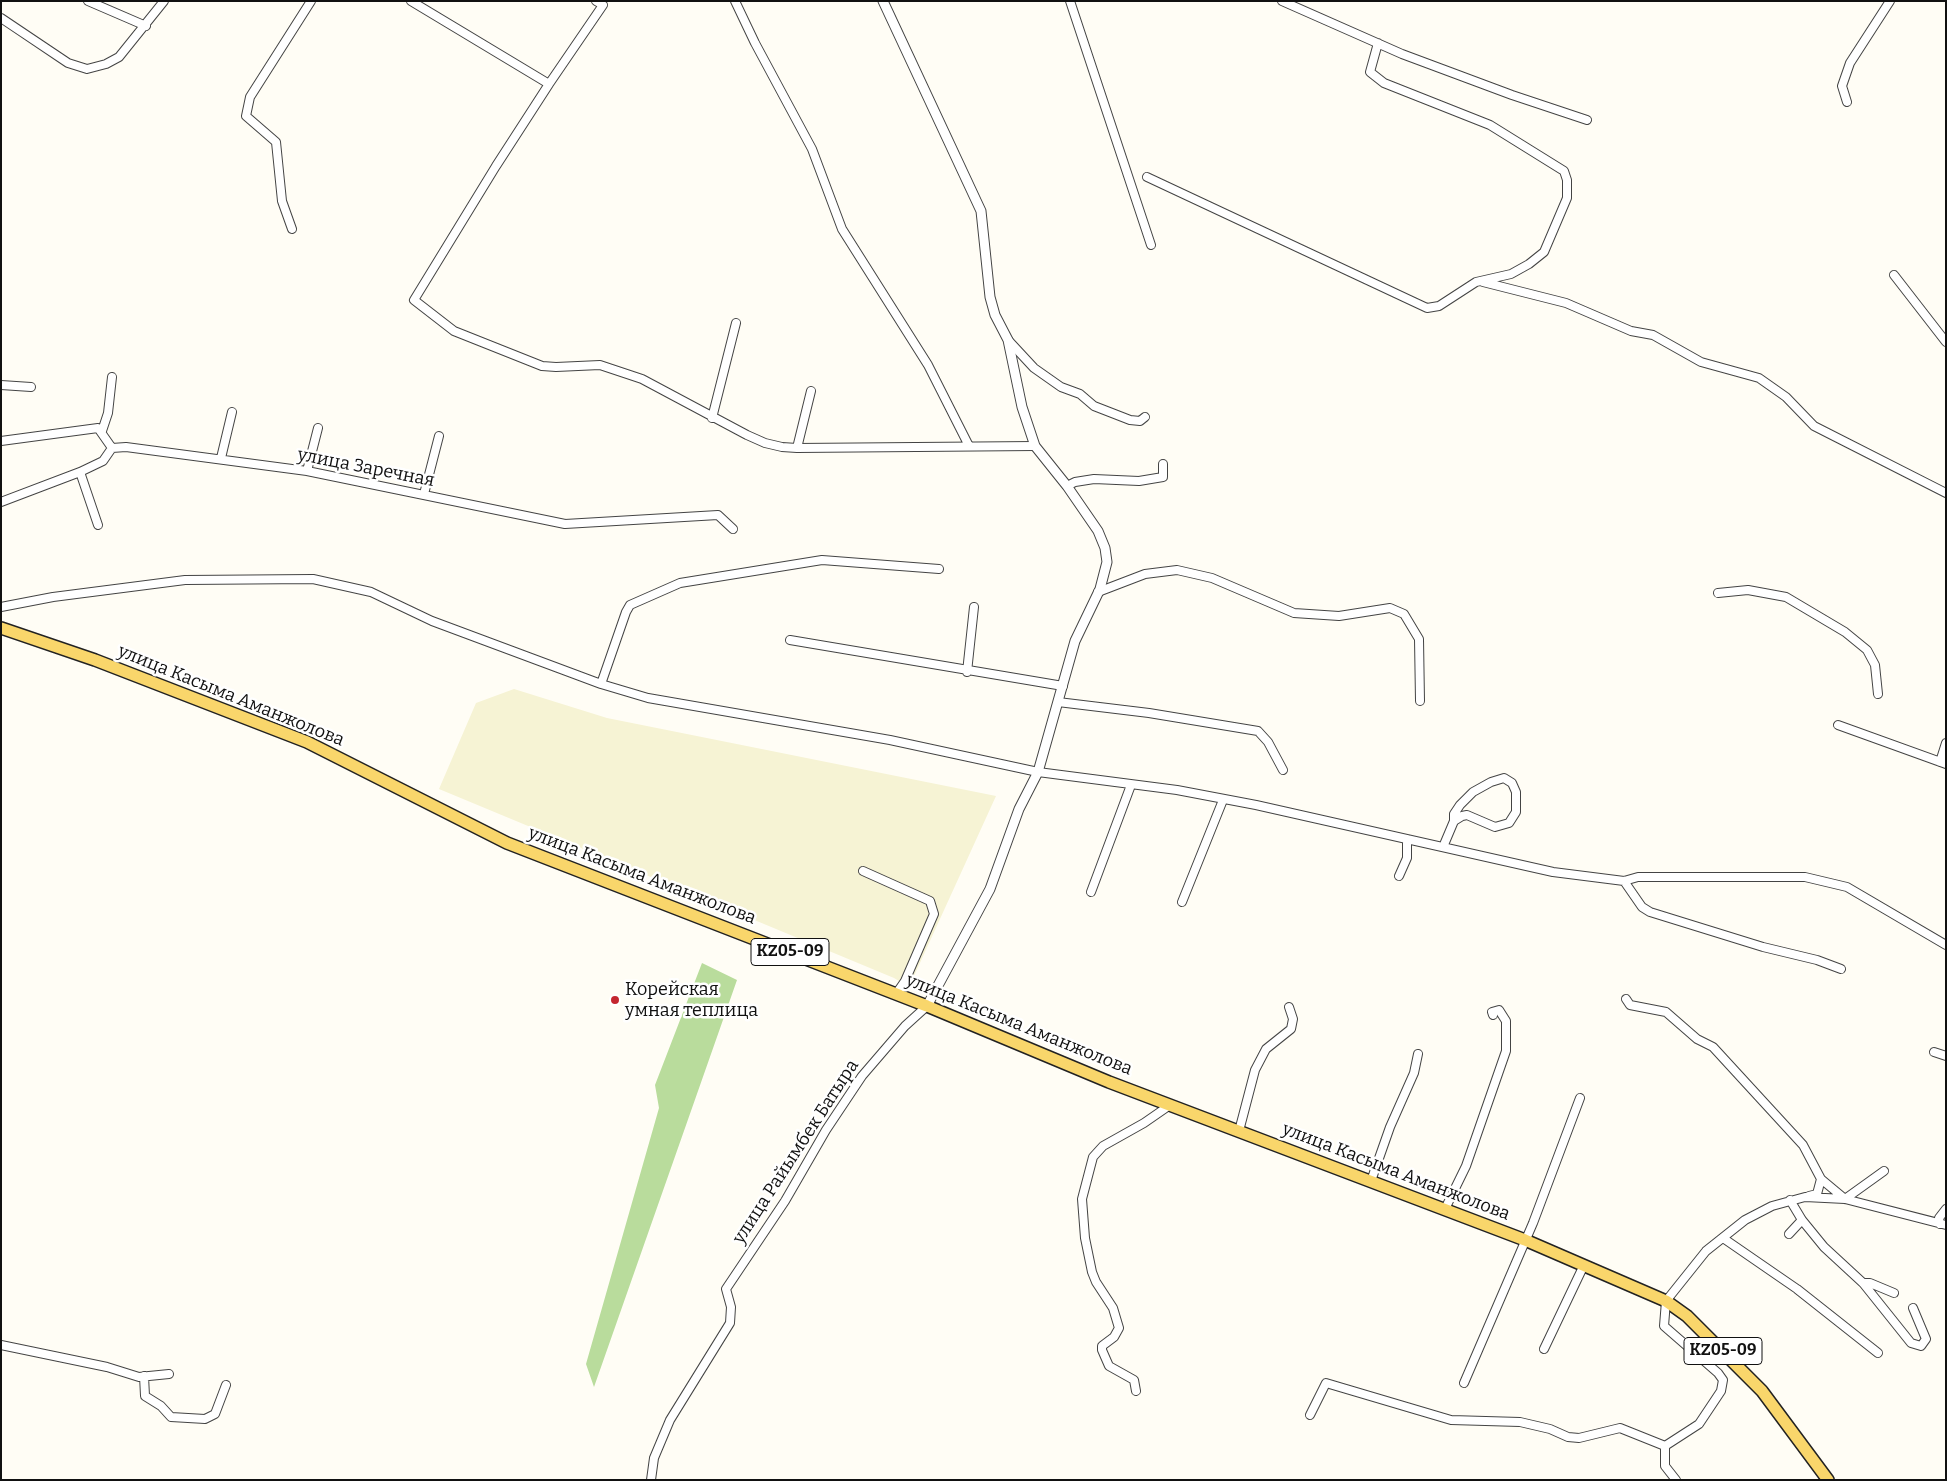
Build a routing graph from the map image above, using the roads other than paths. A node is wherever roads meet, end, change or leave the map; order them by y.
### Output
1 (88, 1) edge
2 (164, 1) edge
3 (311, 1) edge
4 (411, 1) edge
5 (736, 1) edge
6 (883, 1) edge
7 (1070, 1) edge
8 (1282, 1) edge
9 (1890, 1) edge
10 (601, 2) edge
11 (1, 18) edge
12 (146, 26) junction
13 (1378, 43) junction
14 (550, 84) junction
15 (1847, 102) dead end
16 (1587, 120) dead end
17 (1147, 177) dead end
18 (292, 229) dead end
19 (1151, 246) dead end
20 (1894, 275) dead end
21 (1482, 282) junction
22 (736, 323) dead end
23 (1008, 340) junction
24 (1946, 342) edge
25 (112, 377) dead end
26 (1, 385) edge
27 (31, 387) dead end
28 (811, 391) dead end
29 (232, 412) dead end
30 (1145, 417) dead end
31 (712, 418) junction
32 (318, 428) dead end
33 (102, 431) junction
34 (439, 436) dead end
35 (1, 441) edge
36 (969, 446) junction
37 (1035, 446) junction
38 (112, 448) junction
39 (797, 448) junction
40 (220, 458) junction
41 (1163, 464) dead end
42 (307, 471) junction
43 (80, 472) junction
44 (1067, 486) junction
45 (1946, 493) edge
46 (424, 494) junction
47 (1, 502) edge
48 (98, 525) dead end
49 (733, 529) dead end
50 (939, 569) dead end
51 (1098, 592) junction
52 (1718, 593) dead end
53 (974, 606) dead end
54 (1, 607) edge
55 (1, 628) edge
56 (790, 640) dead end
57 (967, 672) junction
58 (602, 684) junction
59 (1063, 686) junction
60 (1878, 694) dead end
61 (1420, 701) dead end
62 (1058, 702) junction
63 (1838, 725) dead end
64 (1946, 744) edge
65 (1943, 763) edge
66 (1283, 770) dead end
67 (1038, 772) junction
68 (1131, 785) junction
69 (1223, 800) junction
70 (1454, 821) junction
71 (1407, 839) junction
72 (1443, 848) junction
73 (863, 871) dead end
74 (1399, 876) dead end
75 (1624, 881) junction
76 (1092, 892) dead end
77 (1182, 902) dead end
78 (1946, 944) edge
79 (1841, 969) dead end
80 (896, 994) junction
81 (1626, 999) dead end
82 (927, 1006) junction
83 (1289, 1007) dead end
84 (1493, 1015) dead end
85 (1934, 1052) dead end
86 (1418, 1054) dead end
87 (1946, 1056) edge
88 (1580, 1098) dead end
89 (1170, 1105) junction
90 (1239, 1131) junction
91 (1884, 1170) dead end
92 (1821, 1178) junction
93 (1371, 1181) junction
94 (1805, 1197) junction
95 (1790, 1200) junction
96 (1845, 1200) junction
97 (1445, 1209) junction
98 (1946, 1209) edge
99 (1802, 1220) junction
100 (1943, 1225) edge
101 (1789, 1234) dead end
102 (1723, 1238) junction
103 (1525, 1240) junction
104 (1584, 1265) junction
105 (1863, 1283) junction
106 (1894, 1293) dead end
107 (1666, 1301) junction
108 (1913, 1308) dead end
109 (1, 1345) edge
110 (1544, 1349) dead end
111 (1878, 1353) dead end
112 (169, 1374) dead end
113 (144, 1376) junction
114 (1464, 1383) dead end
115 (226, 1385) dead end
116 (1136, 1392) dead end
117 (1310, 1415) dead end
118 (1664, 1446) junction
119 (1829, 1479) edge
120 (651, 1480) edge
121 (1676, 1480) edge

1 - 12 street
2 - 12 street
3 - 18 street
4 - 14 street
5 - 36 street
6 - 23 street, улица Райымбек Батыра
7 - 19 street
8 - 13 street
9 - 15 street
10 - 14 street
11 - 12 street
13 - 16 street
13 - 21 street
14 - 31 street
17 - 21 street
20 - 24 street
21 - 45 street
22 - 31 street
23 - 30 street
23 - 37 street, улица Райымбек Батыра
25 - 33 street
26 - 27 street
28 - 39 street
29 - 40 street
31 - 39 street
32 - 42 street
33 - 35 street
33 - 38 street
34 - 46 street
36 - 37 street
36 - 39 street
37 - 44 street, улица Райымбек Батыра
38 - 40 street, улица Заречная
38 - 43 street
40 - 42 street, улица Заречная
41 - 44 street
42 - 46 street, улица Заречная
43 - 47 street
43 - 48 street
44 - 51 street, улица Райымбек Батыра
46 - 49 street, улица Заречная
50 - 58 street
51 - 59 street, улица Райымбек Батыра
51 - 61 street
52 - 60 street
53 - 57 street
54 - 58 street
55 - 80 main road, улица Касыма Аманжолова / KZ05-09
56 - 57 street
57 - 59 street
58 - 67 street
59 - 62 street, улица Райымбек Батыра
62 - 66 street
62 - 67 street, улица Райымбек Батыра
63 - 65 street
64 - 65 street
67 - 68 street
67 - 82 street, улица Райымбек Батыра
68 - 69 street
68 - 76 street
69 - 71 street
69 - 77 street
70 - 70 street
70 - 72 street
71 - 72 street
71 - 74 street
72 - 75 street
73 - 80 street
75 - 78 street
75 - 79 street
80 - 82 main road, улица Касыма Аманжолова / KZ05-09
81 - 92 street
82 - 89 main road, улица Касыма Аманжолова / KZ05-09
82 - 120 street, улица Райымбек Батыра
83 - 90 street
84 - 97 street
85 - 87 street
86 - 93 street
88 - 103 street
89 - 90 main road, улица Касыма Аманжолова / KZ05-09
89 - 116 street
90 - 93 main road, улица Касыма Аманжолова / KZ05-09
91 - 96 street
92 - 94 street
92 - 96 street
93 - 97 main road, улица Касыма Аманжолова / KZ05-09
94 - 95 street
94 - 96 street
95 - 99 street
95 - 102 street
96 - 100 street
97 - 103 main road, улица Касыма Аманжолова / KZ05-09
98 - 100 street
99 - 101 street
99 - 105 street
102 - 107 street
102 - 111 street
103 - 104 main road, улица Касыма Аманжолова / KZ05-09
103 - 114 street
104 - 107 main road, KZ05-09
104 - 110 street
105 - 106 street
105 - 108 street
107 - 118 street
107 - 119 main road, KZ05-09
109 - 113 street
112 - 113 street
113 - 115 street
117 - 118 street
118 - 121 street

